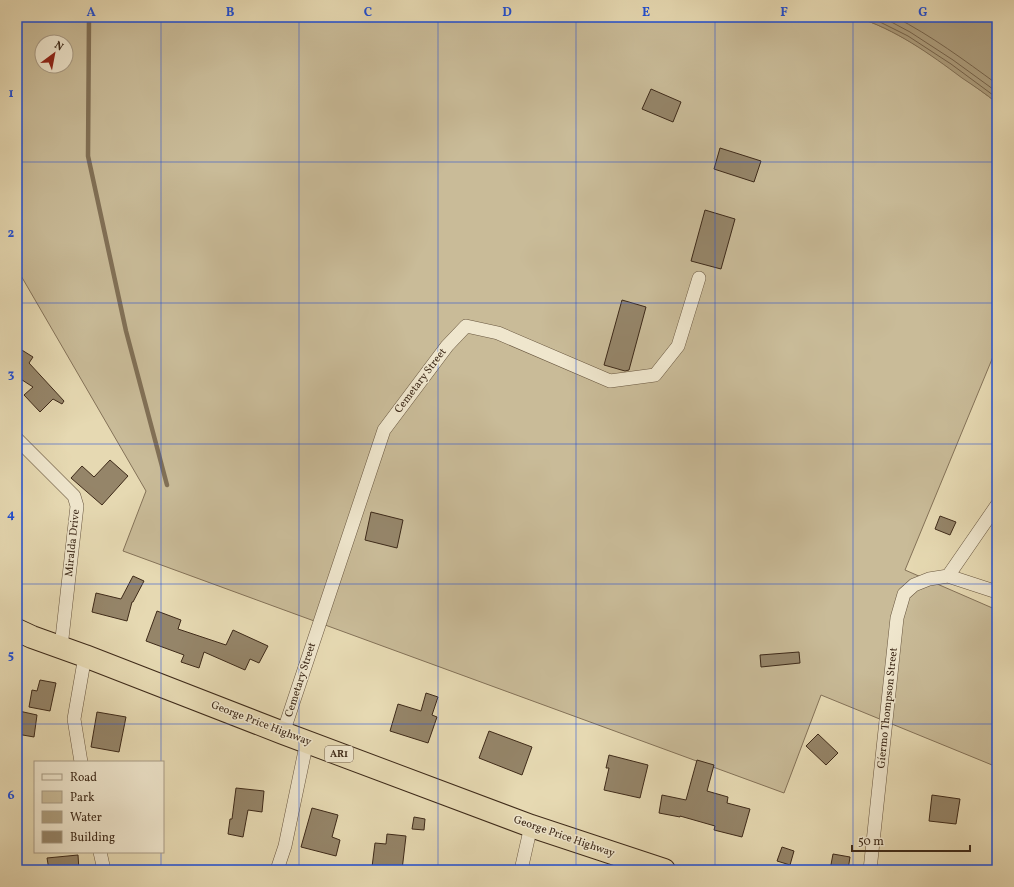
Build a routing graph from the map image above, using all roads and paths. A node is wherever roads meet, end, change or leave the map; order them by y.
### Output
1 (699, 278) dead end
2 (17, 439) edge
3 (997, 505) edge
4 (948, 576) junction
5 (997, 592) edge
6 (17, 630) edge
7 (61, 647) junction
8 (85, 656) junction
9 (283, 733) junction
10 (307, 741) junction
11 (81, 761) edge
12 (531, 826) junction
13 (100, 853) edge
14 (104, 870) edge
15 (277, 870) edge
16 (521, 870) edge
17 (664, 870) edge
18 (870, 870) edge

1 - 9 street, Cemetary Street
2 - 7 street, Miralda Drive
3 - 4 street
4 - 5 street
4 - 18 street, Gíermo Thompson Street
6 - 7 highway, George Price Highway / AR1
7 - 8 highway, George Price Highway / AR1
8 - 9 highway, George Price Highway / AR1
8 - 11 street
9 - 10 highway, George Price Highway / AR1
10 - 12 highway, George Price Highway / AR1
10 - 15 street
12 - 16 street
12 - 17 highway, George Price Highway / AR1
13 - 14 street

